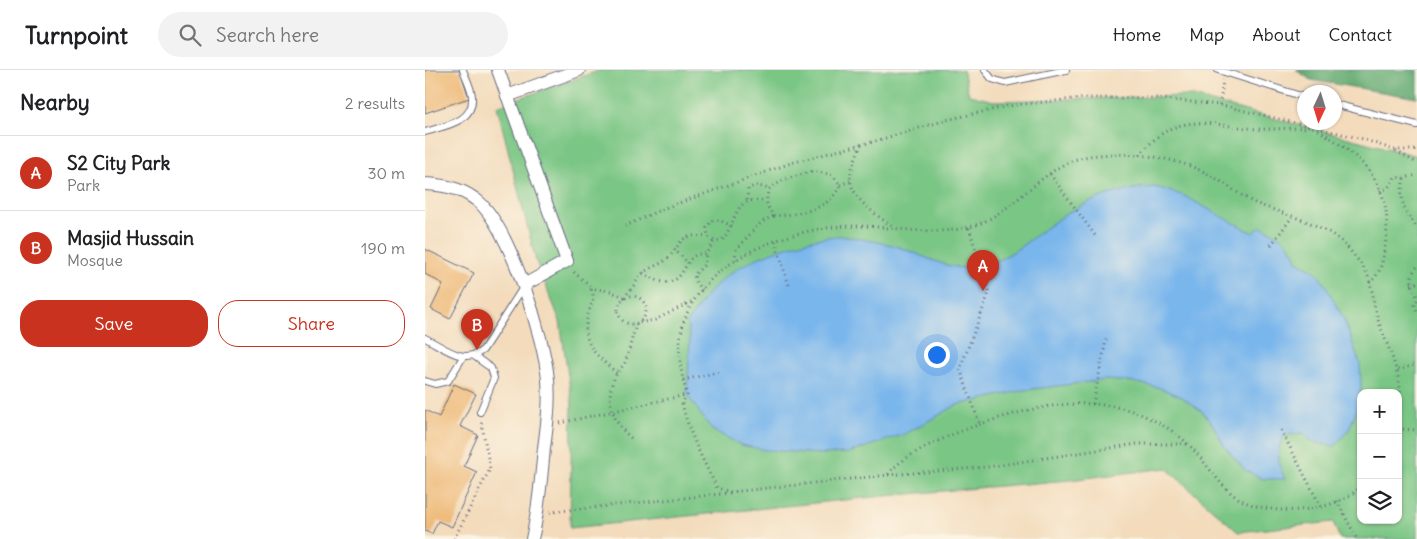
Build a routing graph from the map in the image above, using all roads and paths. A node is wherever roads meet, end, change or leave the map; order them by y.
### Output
1 (463, 70) edge
2 (498, 70) edge
3 (579, 70) edge
4 (985, 70) edge
5 (1066, 70) edge
6 (1221, 71) edge
7 (1297, 95) edge
8 (507, 96) junction
9 (1220, 104) junction
10 (1342, 106) edge
11 (1297, 123) edge
12 (1417, 125) edge
13 (1297, 128) edge
14 (1318, 130) edge
15 (1324, 130) edge
16 (425, 132) edge
17 (861, 144) junction
18 (1394, 150) junction
19 (1417, 150) edge
20 (1140, 155) junction
21 (1417, 163) edge
22 (1050, 174) junction
23 (1417, 175) edge
24 (1404, 178) junction
25 (850, 181) junction
26 (425, 184) edge
27 (840, 185) junction
28 (769, 189) junction
29 (1380, 191) junction
30 (747, 200) junction
31 (765, 201) junction
32 (774, 216) junction
33 (1292, 217) junction
34 (625, 226) dead end
35 (732, 226) junction
36 (1417, 227) edge
37 (894, 228) junction
38 (969, 228) junction
39 (707, 236) junction
40 (1097, 238) dead end
41 (714, 241) junction
42 (775, 242) junction
43 (1271, 245) dead end
44 (674, 250) junction
45 (706, 254) junction
46 (735, 260) junction
47 (567, 261) junction
48 (687, 262) junction
49 (1417, 267) edge
50 (643, 273) junction
51 (1369, 283) junction
52 (1417, 283) edge
53 (1411, 284) junction
54 (524, 285) junction
55 (789, 285) dead end
56 (591, 288) junction
57 (702, 290) junction
58 (624, 297) junction
59 (1417, 299) edge
60 (694, 301) junction
61 (1417, 312) edge
62 (637, 323) junction
63 (1107, 336) dead end
64 (425, 338) edge
65 (474, 356) junction
66 (463, 357) junction
67 (1417, 364) edge
68 (1398, 370) junction
69 (719, 372) dead end
70 (617, 373) junction
71 (683, 380) junction
72 (425, 381) edge
73 (1401, 389) edge
74 (687, 395) junction
75 (1093, 404) junction
76 (612, 411) junction
77 (480, 412) joint
78 (980, 424) junction
79 (547, 427) junction
80 (1402, 429) edge
81 (1281, 430) dead end
82 (1417, 430) edge
83 (631, 438) dead end
84 (1188, 444) junction
85 (888, 475) junction
86 (1357, 488) edge
87 (731, 492) junction
88 (1337, 501) junction
89 (1321, 507) junction
90 (538, 513) junction
91 (454, 539) edge
92 (533, 539) edge
93 (1357, 539) edge

1 - 16 lane
2 - 8 street
3 - 8 street
4 - 5 lane
6 - 7 lane
6 - 9 path
8 - 47 street
9 - 11 path
9 - 17 path
10 - 12 lane
13 - 20 path
14 - 29 path
15 - 18 path
17 - 25 path
17 - 34 path
18 - 19 path
18 - 21 path
20 - 22 path
20 - 33 path
22 - 38 path
22 - 40 path
23 - 24 path
24 - 29 path
24 - 36 path
25 - 27 path
25 - 37 path
26 - 54 street
27 - 28 path
27 - 32 path
28 - 30 path
28 - 31 path
29 - 51 path
30 - 31 path
30 - 35 path
31 - 32 path
32 - 46 path
33 - 43 path
33 - 51 path
35 - 39 path
35 - 41 path
37 - 38 path
37 - 42 path
38 - 78 path
39 - 41 path
39 - 44 path
41 - 45 path
42 - 46 path
42 - 55 path
44 - 48 path
44 - 50 path
45 - 48 path
45 - 57 path
46 - 57 path
47 - 54 street
47 - 56 path
48 - 50 path
49 - 53 path
50 - 58 path
51 - 68 path
52 - 53 path
53 - 59 path
54 - 65 lane
54 - 79 street
56 - 58 path
56 - 70 path
57 - 60 path
58 - 62 path
58 - 62 path
59 - 61 path
60 - 62 path
60 - 71 path
62 - 70 path
63 - 75 path
64 - 66 lane
65 - 66 lane
65 - 77 lane
66 - 72 lane
67 - 68 path
68 - 73 path
69 - 71 path
70 - 76 path
71 - 74 path
74 - 76 path
74 - 87 path
75 - 78 path
75 - 84 path
76 - 79 path
76 - 83 path
77 - 91 path
78 - 85 path
79 - 90 street
80 - 82 path
81 - 89 path
84 - 85 path
84 - 89 path
85 - 87 path
86 - 88 path
87 - 90 path
88 - 89 path
88 - 93 path
90 - 92 street

